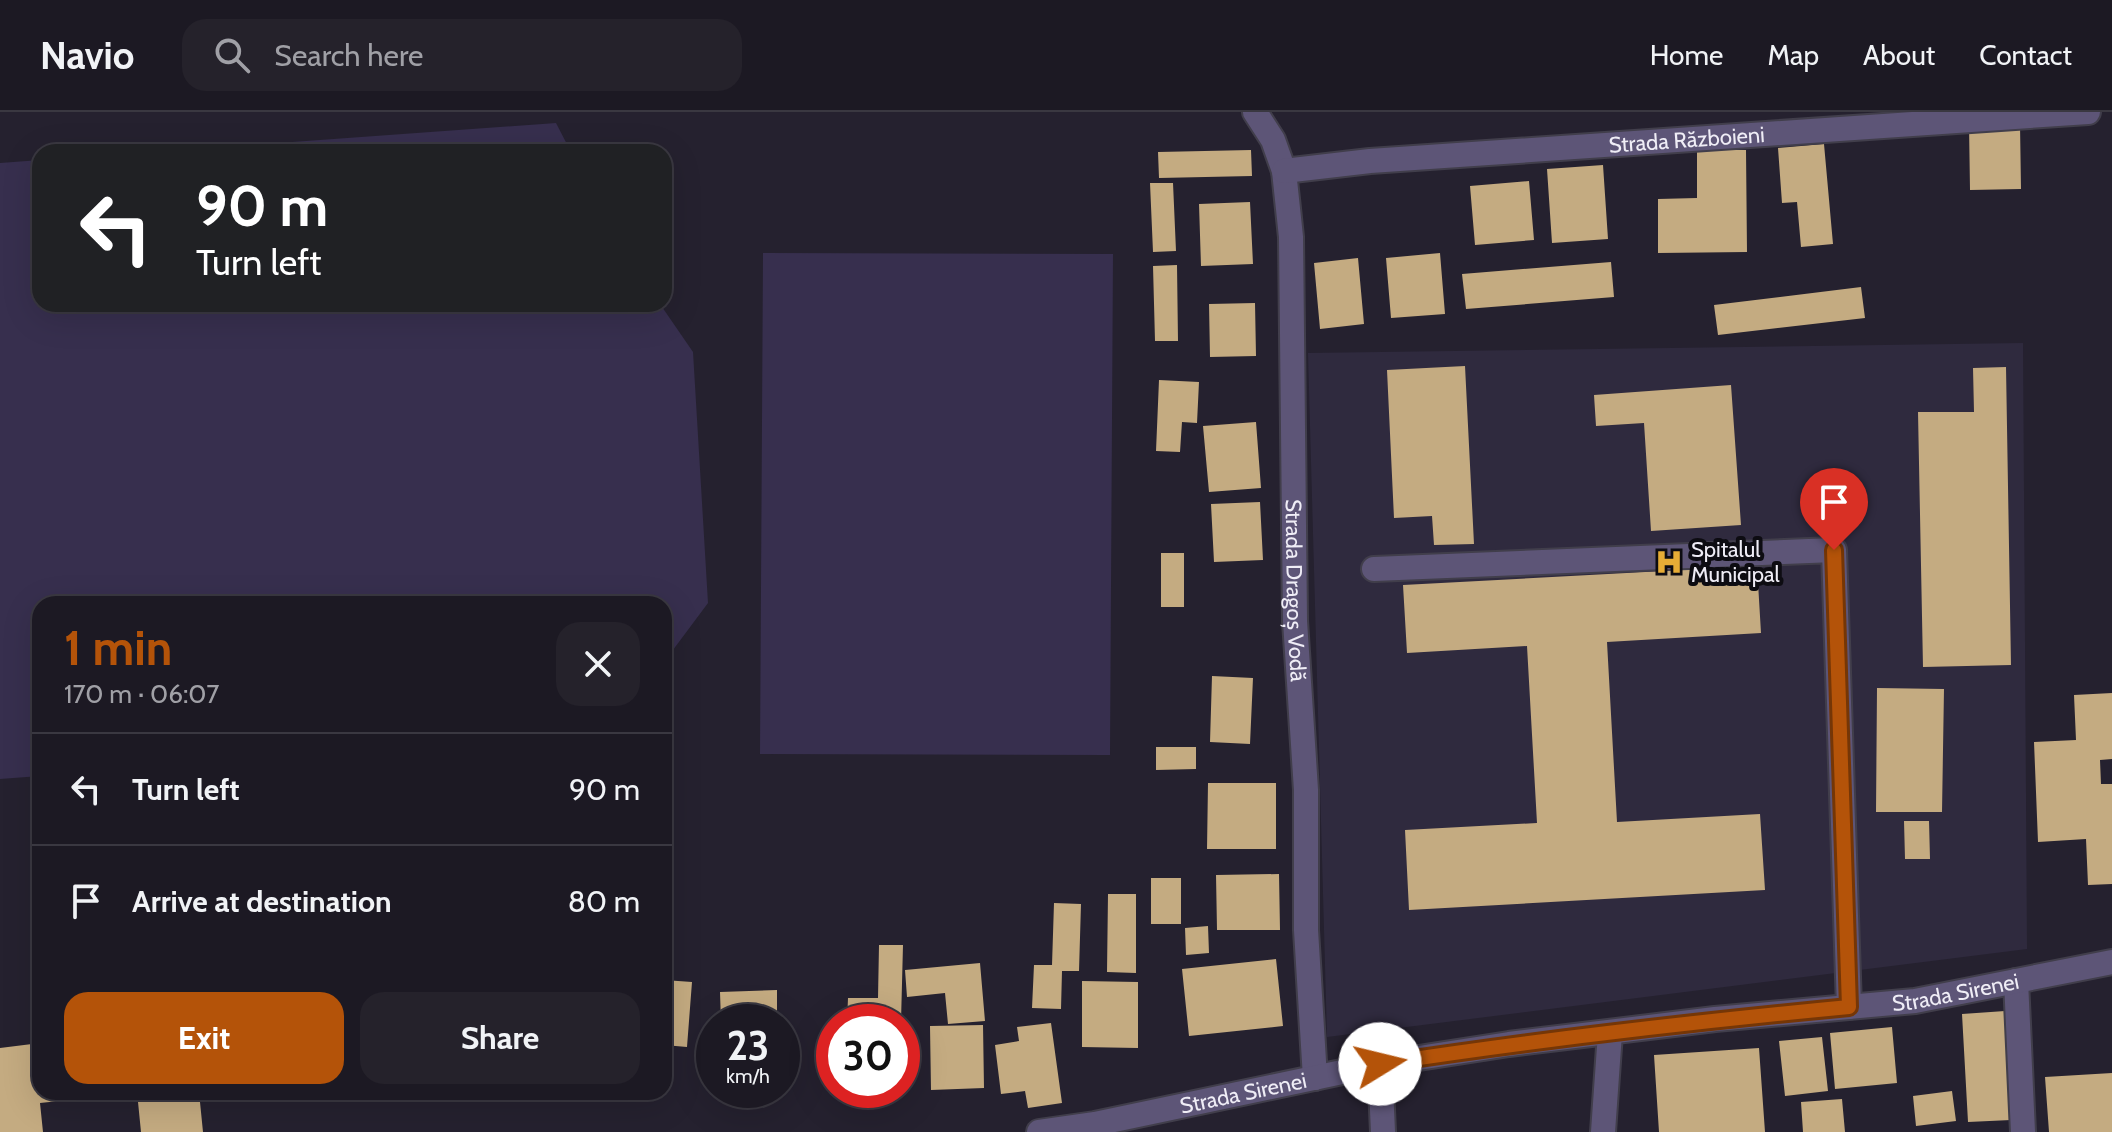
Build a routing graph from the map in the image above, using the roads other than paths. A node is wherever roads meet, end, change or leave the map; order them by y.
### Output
1 (1255, 112) edge
2 (2088, 112) edge
3 (1284, 171) junction
4 (1374, 569) dead end
5 (2112, 962) edge
6 (2016, 981) junction
7 (1849, 1007) junction
8 (1610, 1033) junction
9 (1380, 1064) junction
10 (1315, 1078) junction
11 (1039, 1132) edge
12 (1383, 1132) edge
13 (1603, 1132) edge
14 (2023, 1132) edge

1 - 3 street, Strada Dragoș Vodă
2 - 3 street, Strada Războieni
3 - 10 street, Strada Dragoș Vodă
4 - 7 street
5 - 6 street, Strada Sirenei
6 - 7 street, Strada Sirenei
6 - 14 street
7 - 8 street, Strada Sirenei
8 - 9 street, Strada Sirenei
8 - 13 street
9 - 10 street, Strada Sirenei
9 - 12 street
10 - 11 street, Strada Sirenei

